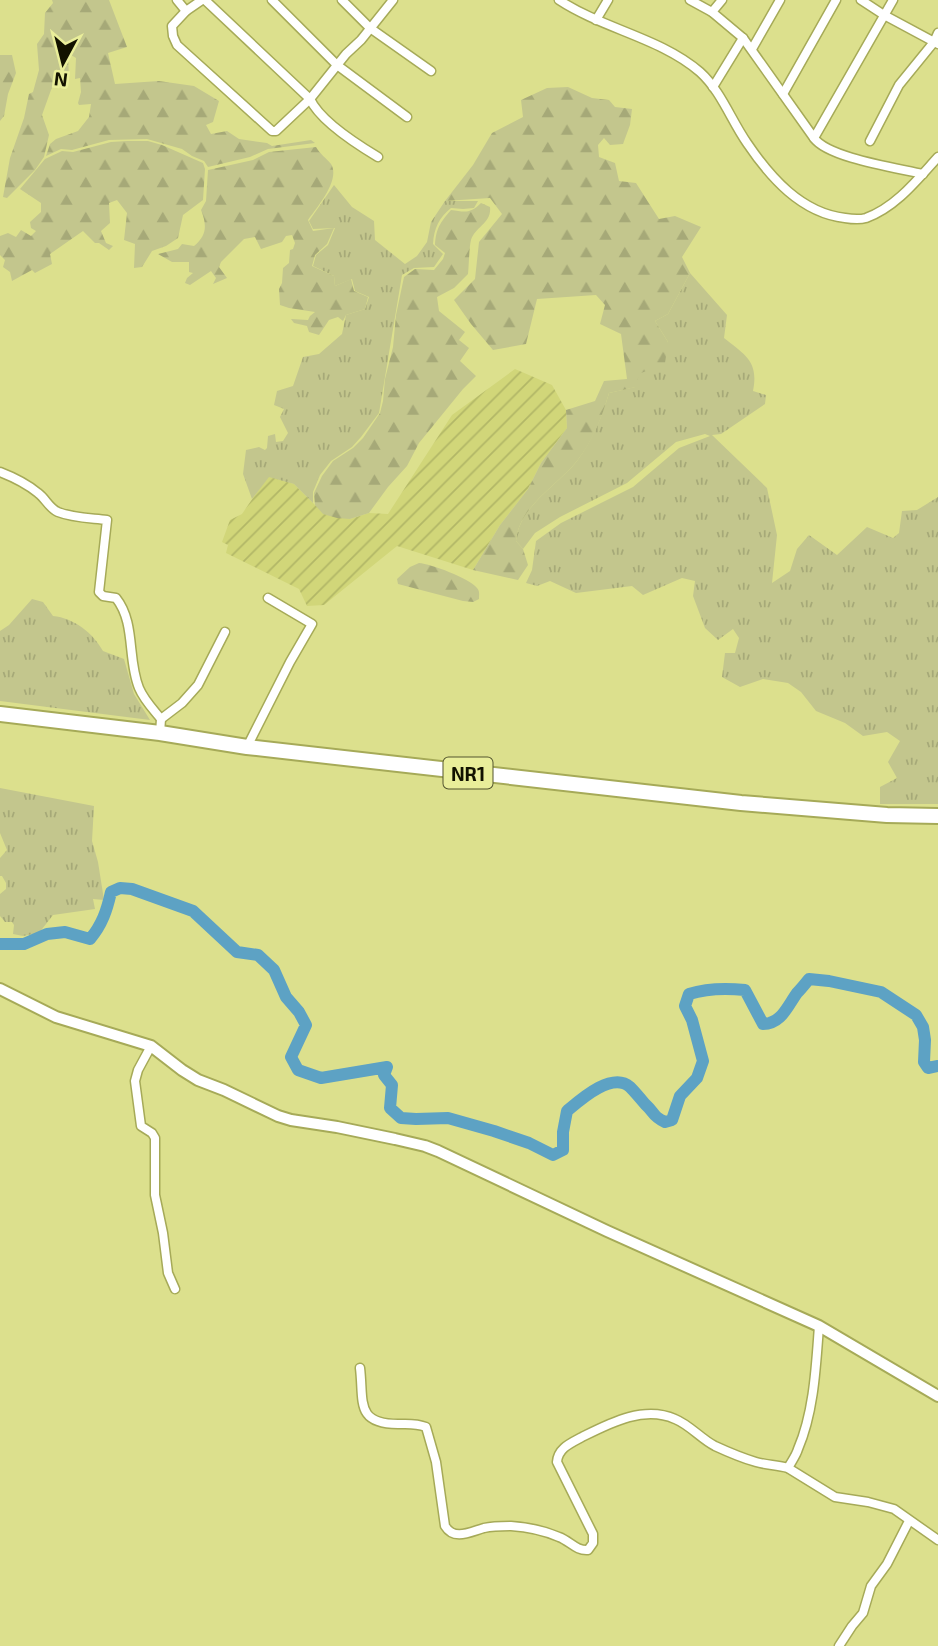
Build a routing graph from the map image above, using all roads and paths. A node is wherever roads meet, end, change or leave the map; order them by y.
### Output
1 (177, 0) edge
2 (204, 0) edge
3 (272, 0) edge
4 (342, 0) edge
5 (393, 0) edge
6 (559, 0) edge
7 (608, 0) edge
8 (690, 0) edge
9 (722, 0) edge
10 (780, 0) edge
11 (836, 0) edge
12 (861, 0) edge
13 (893, 0) edge
14 (186, 11) junction
15 (712, 12) junction
16 (884, 15) junction
17 (596, 20) junction
18 (370, 28) junction
19 (938, 33) edge
20 (743, 38) junction
21 (936, 43) edge
22 (752, 49) junction
23 (337, 65) junction
24 (431, 71) dead end
25 (713, 87) junction
26 (783, 94) junction
27 (310, 99) junction
28 (407, 117) dead end
29 (814, 138) junction
30 (870, 141) dead end
31 (379, 157) dead end
32 (938, 157) edge
33 (923, 174) junction
34 (0, 472) edge
35 (268, 598) dead end
36 (225, 632) dead end
37 (0, 714) edge
38 (161, 726) junction
39 (247, 747) junction
40 (938, 816) edge
41 (0, 989) edge
42 (151, 1046) junction
43 (175, 1289) dead end
44 (818, 1326) junction
45 (360, 1368) dead end
46 (938, 1396) edge
47 (788, 1468) junction
48 (909, 1521) junction
49 (938, 1540) edge
50 (839, 1646) edge

1 - 14 street
2 - 14 street
2 - 27 street
3 - 23 street
4 - 18 street
5 - 18 street
6 - 17 street
7 - 17 street
8 - 15 street
9 - 15 street
10 - 22 street
11 - 26 street
12 - 16 street
13 - 16 street
14 - 27 street
15 - 20 street
16 - 21 street
16 - 29 street
17 - 25 street
18 - 23 street
18 - 24 street
19 - 21 street
20 - 22 street
20 - 25 street
21 - 30 street
22 - 26 street
23 - 27 street
23 - 28 street
25 - 33 street
26 - 29 street
27 - 31 street
29 - 33 street
32 - 33 street
34 - 38 street
35 - 39 street
36 - 38 street
37 - 38 highway, NR1
38 - 39 highway, NR1
39 - 40 highway, NR1
41 - 42 main road
42 - 43 street
42 - 44 main road
44 - 46 main road
44 - 47 street
45 - 47 street
47 - 48 street
48 - 49 street
48 - 50 street

